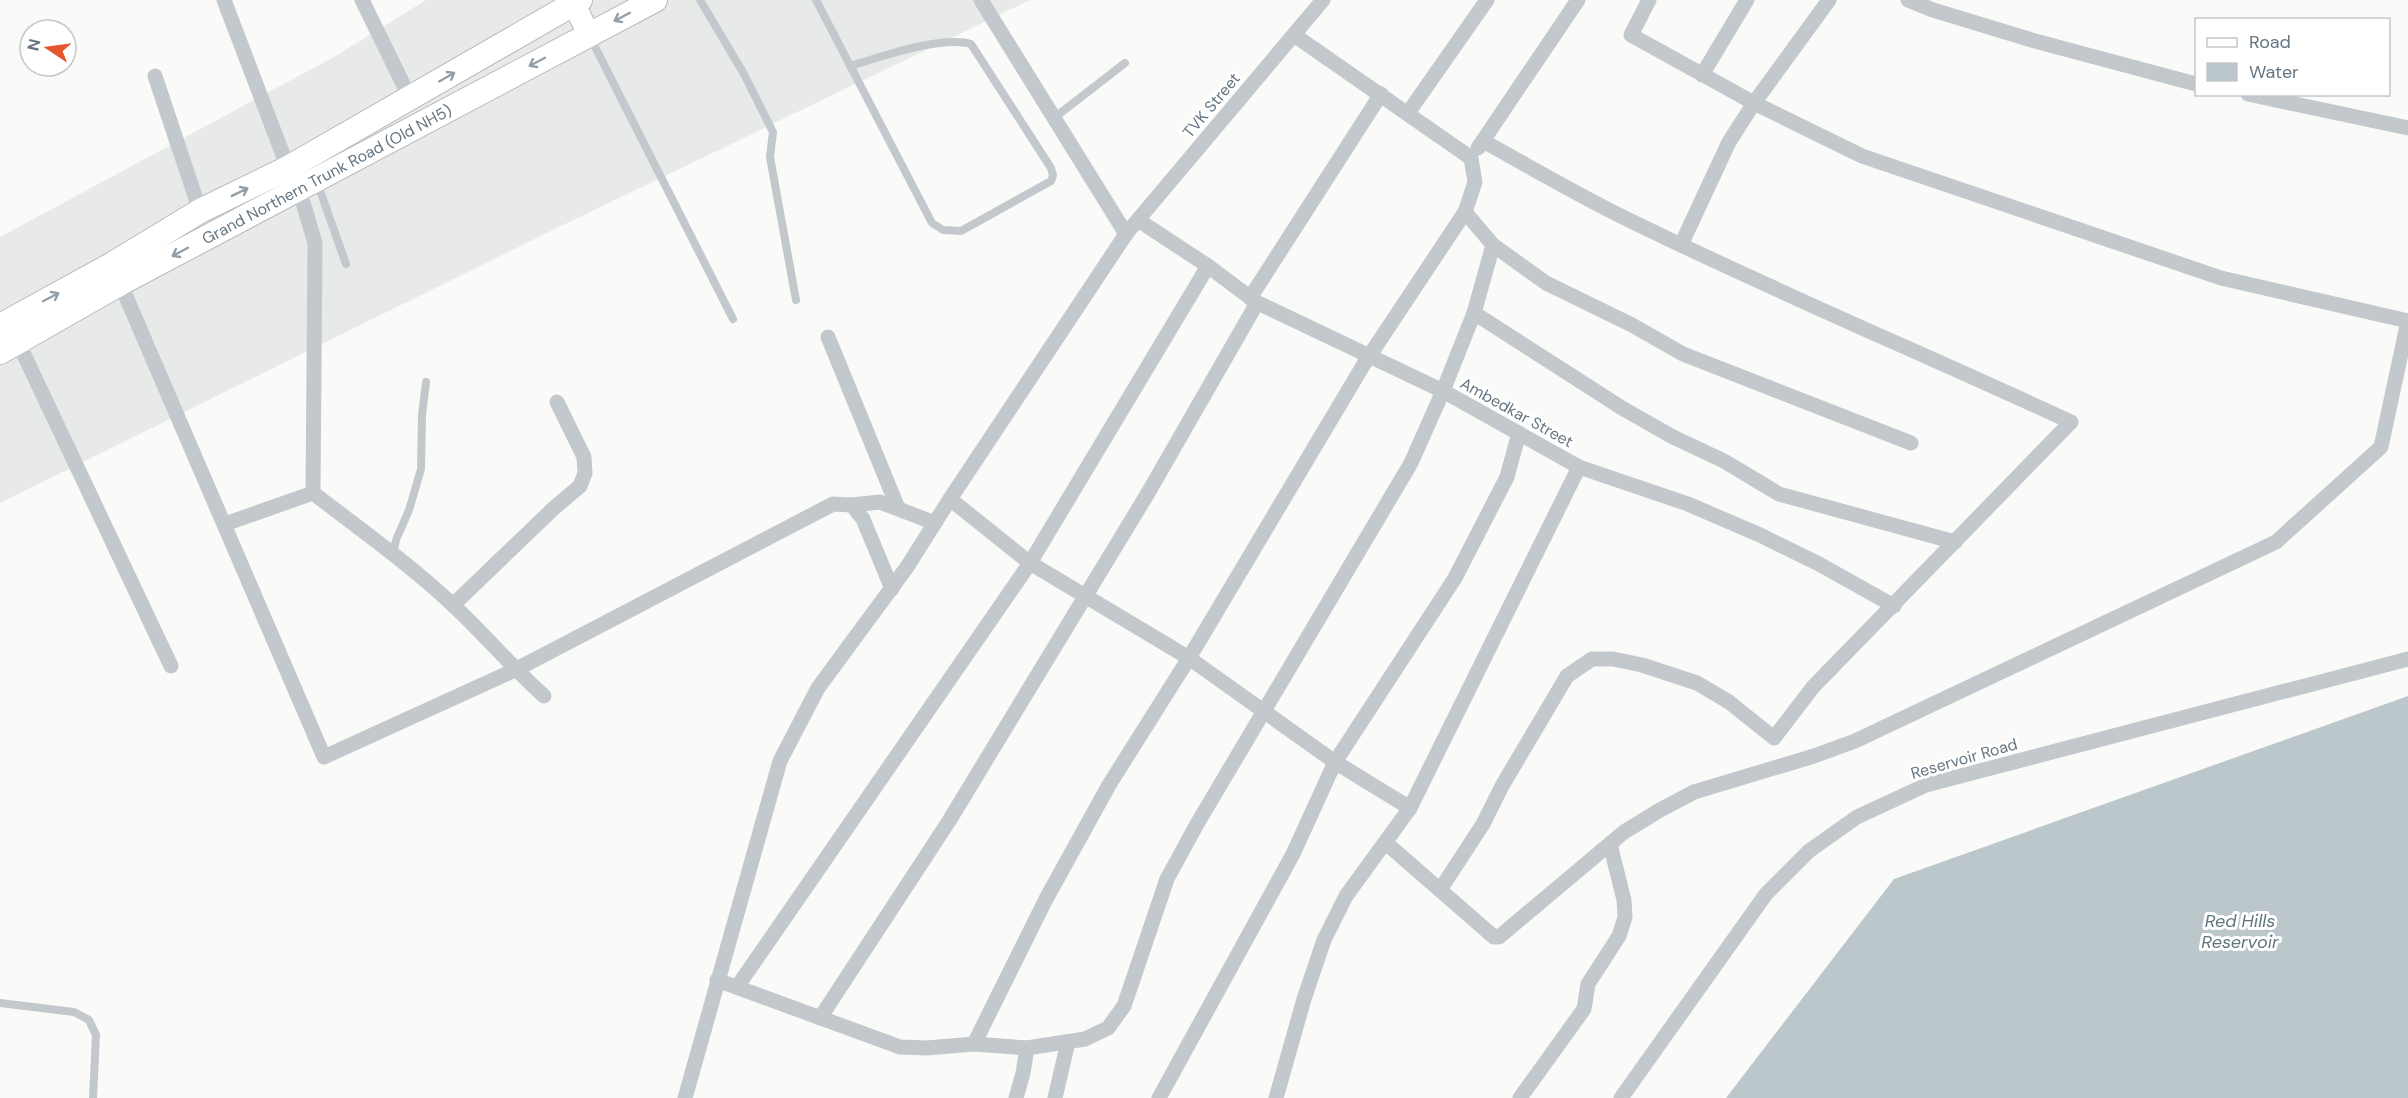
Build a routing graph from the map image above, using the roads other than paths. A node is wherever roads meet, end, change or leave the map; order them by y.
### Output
1 (224, 0) edge
2 (362, 0) edge
3 (655, 0) edge
4 (700, 0) edge
5 (816, 0) edge
6 (981, 0) edge
7 (1323, 0) edge
8 (1487, 0) edge
9 (1578, 0) edge
10 (1649, 0) edge
11 (1747, 0) edge
12 (1829, 0) edge
13 (1908, 0) edge
14 (575, 1) edge
15 (589, 35) junction
16 (1294, 35) junction
17 (1125, 63) dead end
18 (850, 66) junction
19 (1702, 75) junction
20 (154, 76) dead end
21 (2195, 84) edge
22 (1381, 94) junction
23 (2257, 96) edge
24 (410, 98) junction
25 (1754, 103) junction
26 (1408, 113) junction
27 (1054, 118) junction
28 (2408, 128) edge
29 (1483, 141) junction
30 (1471, 158) junction
31 (301, 179) junction
32 (200, 211) junction
33 (1465, 212) junction
34 (1138, 220) junction
35 (1126, 234) junction
36 (1681, 244) junction
37 (1493, 245) junction
38 (346, 264) dead end
39 (1208, 266) junction
40 (116, 274) junction
41 (796, 300) dead end
42 (1253, 300) junction
43 (1474, 314) junction
44 (734, 318) dead end
45 (2408, 321) edge
46 (0, 326) edge
47 (828, 337) dead end
48 (9, 347) edge
49 (1369, 357) junction
50 (426, 382) dead end
51 (1443, 391) junction
52 (557, 402) dead end
53 (1519, 433) junction
54 (1911, 443) dead end
55 (1579, 466) junction
56 (313, 492) junction
57 (950, 499) junction
58 (852, 505) junction
59 (898, 508) junction
60 (935, 523) junction
61 (225, 524) junction
62 (1955, 542) junction
63 (393, 555) junction
64 (1030, 563) junction
65 (892, 589) junction
66 (1086, 596) junction
67 (453, 605) junction
68 (1894, 606) junction
69 (1189, 658) junction
70 (2408, 660) edge
71 (171, 666) dead end
72 (516, 670) junction
73 (544, 696) dead end
74 (1265, 710) junction
75 (1335, 762) junction
76 (1410, 808) junction
77 (1386, 843) junction
78 (1610, 844) junction
79 (1440, 890) junction
80 (717, 980) junction
81 (737, 987) junction
82 (0, 1003) edge
83 (820, 1018) junction
84 (1068, 1042) junction
85 (974, 1044) junction
86 (1027, 1048) junction
87 (93, 1098) edge
88 (685, 1098) edge
89 (1016, 1098) edge
90 (1055, 1098) edge
91 (1159, 1098) edge
92 (1276, 1098) edge
93 (1520, 1098) edge
94 (1621, 1098) edge

1 - 31 street
2 - 24 street
3 -> 15 main road, Grand Northern Trunk Road (Old NH5)
4 - 41 lane
5 - 18 lane
6 - 27 street
7 - 16 street, TVK Street
8 - 26 street
9 - 29 street
10 - 19 street
11 - 19 street
12 - 25 street
13 - 21 street
14 - 15 street
24 -> 14 main road, Grand Northern Trunk Road (Old NH5)
15 -> 31 main road, Grand Northern Trunk Road (Old NH5)
15 - 44 lane
16 - 22 street
16 - 34 street, TVK Street
17 - 27 lane
18 - 18 lane
19 - 25 street
20 - 32 street
22 - 26 street
22 - 42 street
23 - 28 street
24 - 31 main road, Grand Northern Trunk Road (Old NH5)
25 - 36 street
25 - 45 street
26 - 30 street
27 - 35 street
29 - 30 street
29 - 36 street
30 - 33 street
32 -> 31 main road, Grand Northern Trunk Road (Old NH5)
31 - 38 lane
31 -> 40 main road, Grand Northern Trunk Road (Old NH5)
31 - 56 street
32 - 40 main road, Grand Northern Trunk Road (Old NH5)
33 - 37 street
33 - 49 street
34 - 35 street, TVK Street
34 - 39 street, Ambedkar Street
35 - 57 street, TVK Street
36 - 62 street
37 - 43 street
37 - 54 street
39 - 42 street, Ambedkar Street
39 - 64 street
46 -> 40 main road, Grand Northern Trunk Road (Old NH5)
40 - 48 main road, Grand Northern Trunk Road (Old NH5)
40 - 61 street
42 - 49 street, Ambedkar Street
42 - 66 street
43 - 51 street
43 - 62 street
45 - 78 street
47 - 59 street
48 - 71 street
49 - 51 street, Ambedkar Street
49 - 69 street
50 - 63 lane
51 - 53 street, Ambedkar Street
51 - 74 street
52 - 67 street
53 - 55 street, Ambedkar Street
53 - 75 street
55 - 68 street, Ambedkar Street
55 - 76 street
56 - 61 street
56 - 63 street
57 - 60 street, TVK Street
57 - 64 street
58 - 59 street
58 - 65 street
58 - 72 street
59 - 60 street
60 - 65 street, TVK Street
61 - 72 street
62 - 68 street
63 - 67 street
64 - 66 street
64 - 81 street
65 - 80 street, TVK Street
66 - 69 street
66 - 83 street
67 - 72 street
68 - 79 street
69 - 74 street
69 - 85 street
70 - 94 street, Reservoir Road
72 - 73 street
74 - 75 street
74 - 84 street
75 - 76 street
75 - 91 street
76 - 77 street
77 - 79 street
77 - 92 street
78 - 79 street
78 - 93 street
80 - 81 street
80 - 88 street, TVK Street
81 - 83 street
82 - 87 lane
83 - 85 street
84 - 86 street
84 - 90 street
85 - 86 street
86 - 89 street

